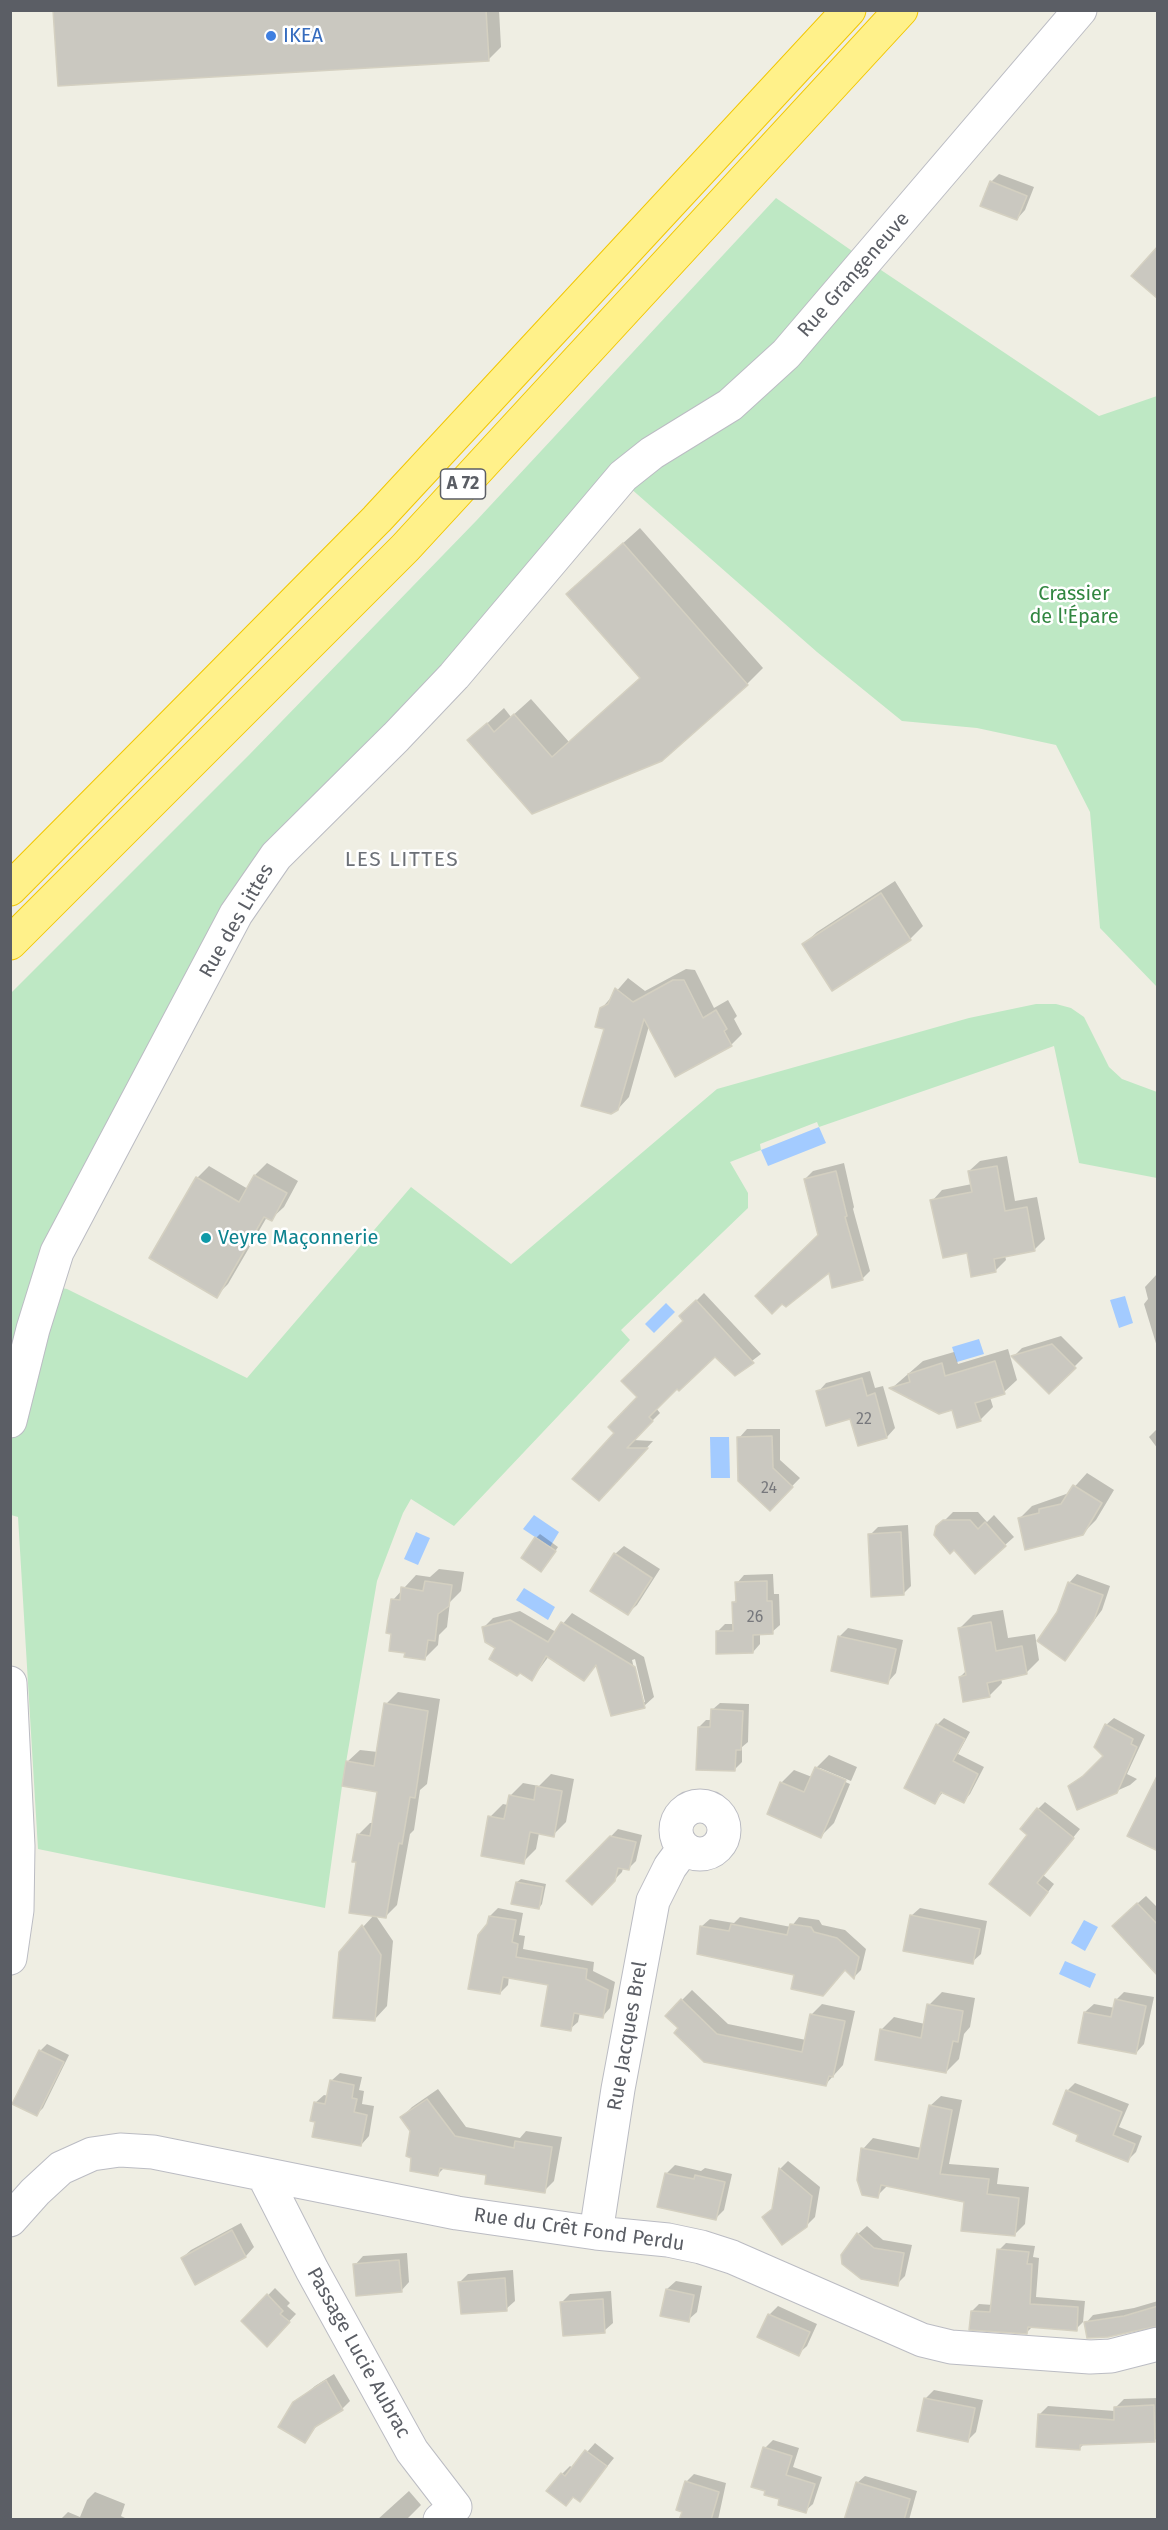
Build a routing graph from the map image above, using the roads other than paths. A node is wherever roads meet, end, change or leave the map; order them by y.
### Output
1 (849, 10) edge
2 (901, 10) edge
3 (1080, 10) edge
4 (598, 506) joint
5 (10, 889) edge
6 (10, 943) edge
7 (10, 1421) edge
8 (10, 1683) edge
9 (684, 1848) dead end
10 (10, 1958) edge
11 (264, 2176) junction
12 (10, 2220) edge
13 (596, 2233) junction
14 (1158, 2344) edge
15 (440, 2520) edge

1 - 5 highway, A 72
2 - 6 highway, A 72
3 - 4 street, Rue Grangeneuve
4 - 7 street, Rue des Littes
8 - 10 street
9 - 13 street, Rue Jacques Brel
11 - 12 street, Rue du Crêt Fond Perdu
11 - 13 street, Rue du Crêt Fond Perdu
11 - 15 street, Passage Lucie Aubrac
13 - 14 street, Rue du Crêt Fond Perdu

